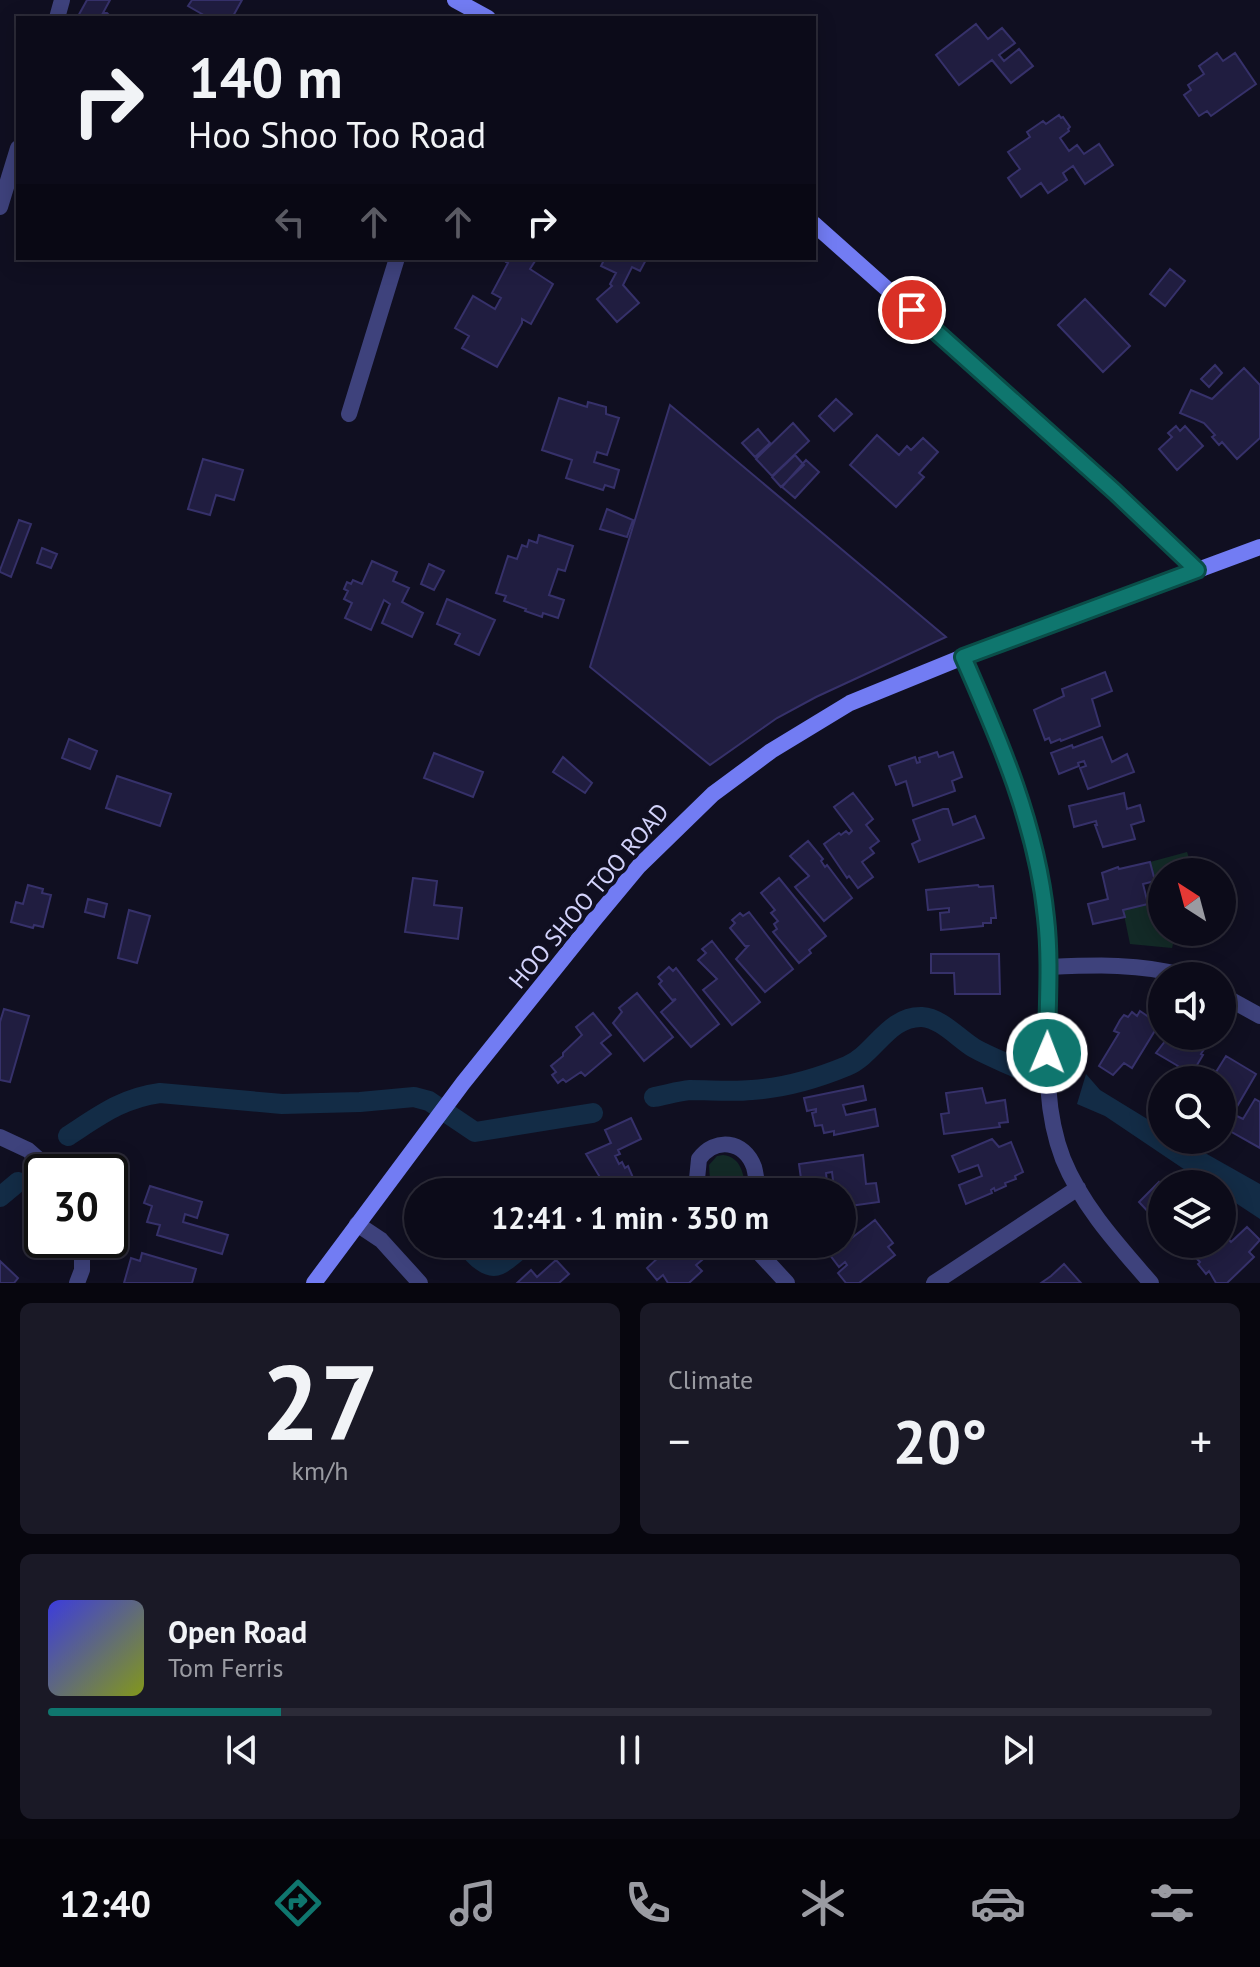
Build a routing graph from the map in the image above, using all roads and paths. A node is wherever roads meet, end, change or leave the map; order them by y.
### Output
1 (455, 0) edge
2 (481, 16) edge
3 (16, 155) edge
4 (0, 207) edge
5 (816, 226) edge
6 (396, 260) edge
7 (349, 414) dead end
8 (1260, 547) edge
9 (1197, 570) junction
10 (963, 657) junction
11 (1049, 967) junction
12 (1148, 967) edge
13 (1260, 994) edge
14 (1236, 1003) edge
15 (1255, 1013) edge
16 (0, 1137) edge
17 (33, 1154) edge
18 (697, 1178) edge
19 (756, 1178) edge
20 (1078, 1188) junction
21 (357, 1224) junction
22 (82, 1258) edge
23 (764, 1258) edge
24 (774, 1258) edge
25 (784, 1280) edge
26 (77, 1283) edge
27 (314, 1283) edge
28 (420, 1283) edge
29 (934, 1283) edge
30 (1151, 1283) edge

1 - 2 street
3 - 4 street
5 - 9 street
6 - 7 street
8 - 9 street, HOO SHOO TOO ROAD
9 - 10 street, HOO SHOO TOO ROAD
10 - 11 street
10 - 21 street, HOO SHOO TOO ROAD
11 - 12 street
11 - 20 street
13 - 15 street
14 - 15 street
16 - 17 street
18 - 19 street
20 - 29 street
20 - 30 street
21 - 27 street, HOO SHOO TOO ROAD
21 - 28 street
22 - 26 street
23 - 25 street
24 - 25 street

